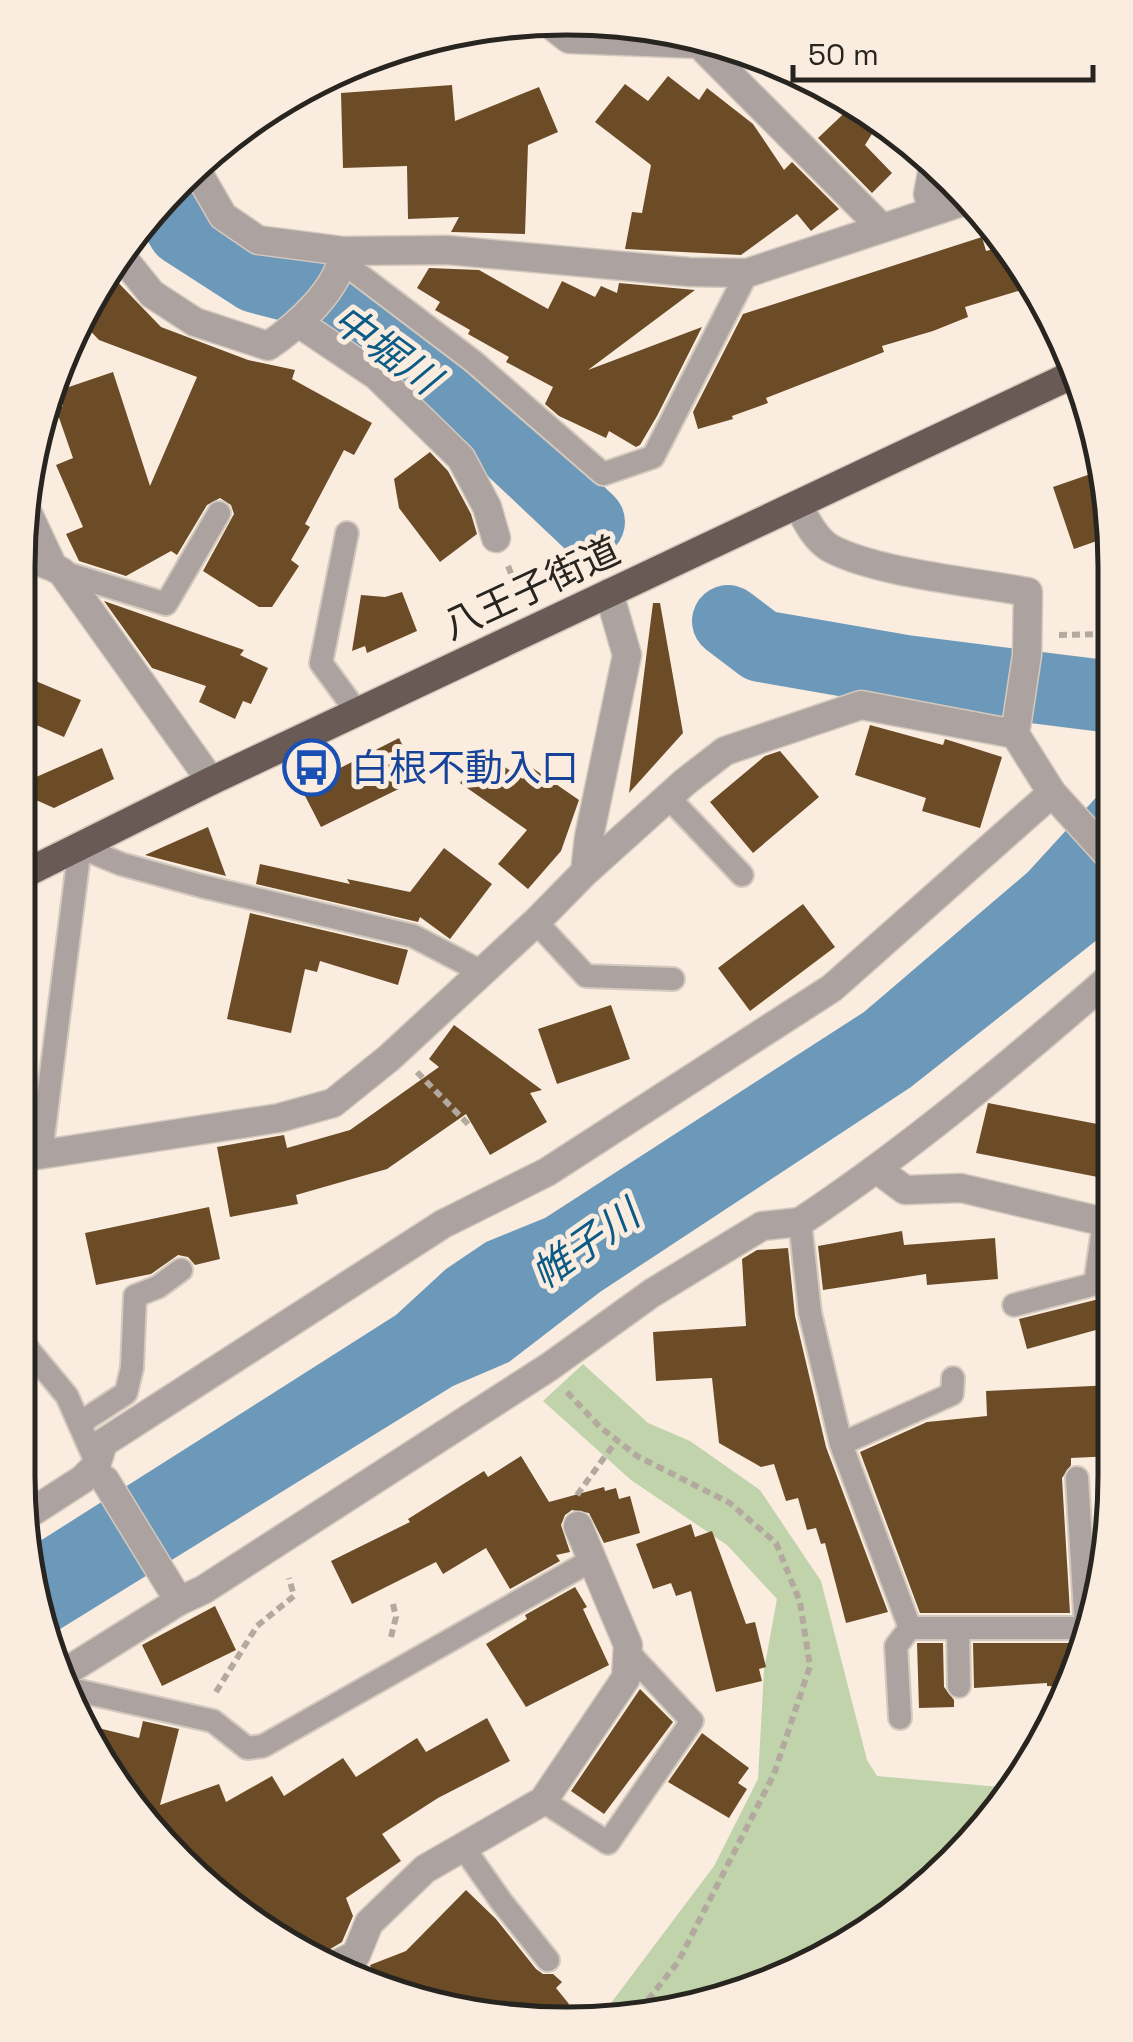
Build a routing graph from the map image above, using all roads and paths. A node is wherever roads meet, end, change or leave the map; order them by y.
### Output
1 (563, 35) edge
2 (654, 43) edge
3 (710, 55) edge
4 (202, 180) edge
5 (931, 180) edge
6 (954, 204) edge
7 (932, 209) junction
8 (881, 227) junction
9 (346, 263) junction
10 (129, 266) edge
11 (747, 273) junction
12 (300, 324) junction
13 (1064, 379) edge
14 (798, 505) junction
15 (219, 513) dead end
16 (36, 528) edge
17 (347, 533) dead end
18 (496, 538) dead end
19 (35, 561) edge
20 (57, 569) junction
21 (609, 592) junction
22 (1098, 635) edge
23 (1028, 641) junction
24 (357, 712) junction
25 (1017, 722) junction
26 (211, 781) junction
27 (668, 798) junction
28 (1059, 802) junction
29 (1098, 844) edge
30 (80, 847) junction
31 (35, 869) edge
32 (585, 872) junction
33 (742, 875) dead end
34 (536, 922) junction
35 (482, 972) junction
36 (674, 980) dead end
37 (1098, 988) edge
38 (396, 1052) junction
39 (35, 1125) edge
40 (468, 1125) dead end
41 (35, 1155) edge
42 (878, 1170) junction
43 (1098, 1220) edge
44 (800, 1222) junction
45 (182, 1270) dead end
46 (1098, 1271) edge
47 (1014, 1304) dead end
48 (35, 1357) edge
49 (549, 1366) junction
50 (952, 1378) dead end
51 (80, 1423) junction
52 (617, 1440) junction
53 (841, 1444) junction
54 (101, 1473) junction
55 (1077, 1478) dead end
56 (36, 1509) edge
57 (578, 1526) joint
58 (592, 1560) junction
59 (289, 1578) dead end
60 (1086, 1588) edge
61 (176, 1593) junction
62 (910, 1628) junction
63 (1075, 1628) edge
64 (958, 1630) junction
65 (628, 1652) junction
66 (71, 1668) edge
67 (959, 1686) dead end
68 (81, 1691) edge
69 (900, 1718) dead end
70 (204, 1719) junction
71 (543, 1801) junction
72 (463, 1847) junction
73 (548, 1960) dead end
74 (350, 1961) edge
75 (648, 2000) edge

1 - 2 street
3 - 8 street
4 - 9 street
5 - 7 street
6 - 7 street
7 - 8 street
8 - 11 street
9 - 11 street
9 - 11 lane
9 - 12 street
10 - 12 street
12 - 18 street
13 - 14 highway, 八王子街道
14 - 21 highway, 八王子街道
14 - 23 street
15 - 20 lane
16 - 20 street
17 - 24 lane
19 - 20 street
20 - 26 street
21 - 24 highway, 八王子街道
21 - 32 street
22 - 23 path
23 - 25 street
24 - 26 highway, 八王子街道
25 - 27 street
25 - 28 street
26 - 30 highway, 八王子街道
27 - 32 street
27 - 33 lane
28 - 29 street
28 - 54 street
30 - 31 highway, 八王子街道
30 - 35 lane
30 - 39 lane
32 - 34 street
34 - 35 street
34 - 36 lane
35 - 38 street
37 - 42 street
38 - 40 path
38 - 41 street
42 - 43 street
42 - 44 street
44 - 49 street
44 - 53 lane
45 - 51 lane
46 - 47 lane
48 - 51 lane
49 - 52 path
49 - 61 street
50 - 53 lane
51 - 54 lane
52 - 57 path
52 - 75 path
53 - 62 lane
54 - 56 street
54 - 61 street
55 - 60 lane
57 - 58 street
58 - 65 street
58 - 70 lane
59 - 70 path
61 - 66 street
62 - 64 lane
62 - 69 lane
63 - 64 lane
64 - 67 lane
65 - 71 street
65 - 71 lane
68 - 70 lane
71 - 72 street
72 - 73 lane
72 - 74 street

